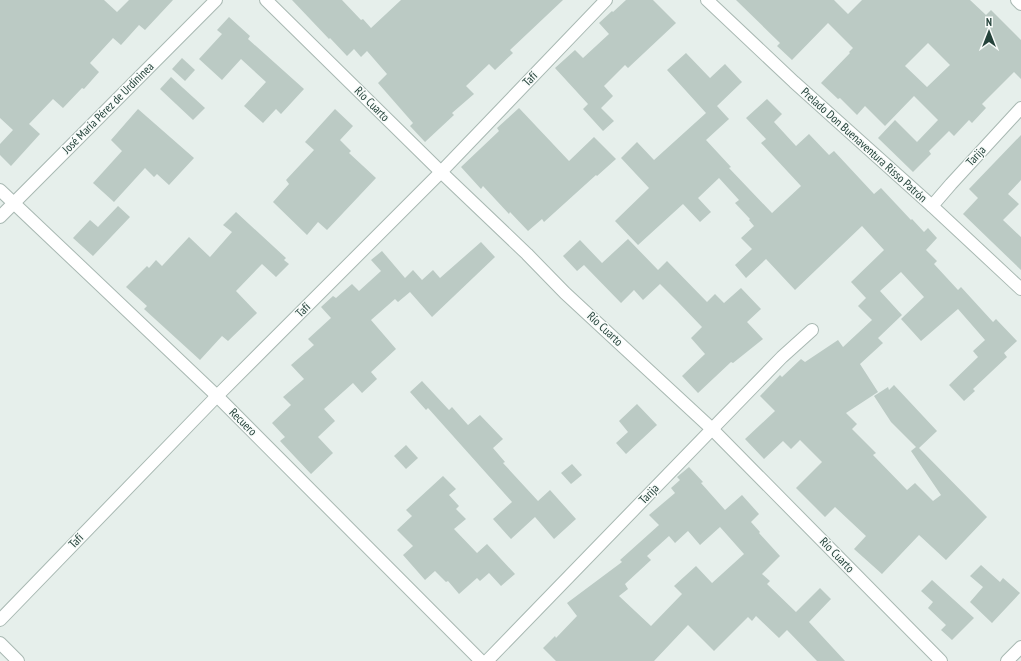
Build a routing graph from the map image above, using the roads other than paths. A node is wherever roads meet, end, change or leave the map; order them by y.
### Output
1 (216, 0) edge
2 (266, 0) edge
3 (606, 0) edge
4 (707, 0) edge
5 (1017, 0) edge
6 (1021, 4) edge
7 (1021, 108) edge
8 (441, 172) junction
9 (0, 190) edge
10 (14, 202) junction
11 (932, 206) junction
12 (0, 217) edge
13 (1021, 289) edge
14 (812, 330) dead end
15 (217, 396) junction
16 (712, 428) junction
17 (0, 620) edge
18 (0, 643) edge
19 (1021, 647) edge
20 (18, 661) edge
21 (480, 661) edge
22 (487, 661) edge
23 (941, 661) edge
24 (1007, 661) edge

1 - 10 street, José María Pérez de Urdininea
2 - 8 street, Río Cuarto
3 - 8 street, Tafí
4 - 11 street, Prelado Don Buenaventura Risso Patrón
5 - 6 street
7 - 11 street, Tarija
8 - 15 street, Tafí
8 - 16 street, Río Cuarto
9 - 10 street, Recuero
10 - 12 street, José María Pérez de Urdininea
10 - 15 street, Recuero
11 - 13 street, Prelado Don Buenaventura Risso Patrón
14 - 16 street, Tarija
15 - 17 street, Tafí
15 - 21 street, Recuero
16 - 22 street, Tarija
16 - 23 street, Río Cuarto
18 - 20 street
19 - 24 street

